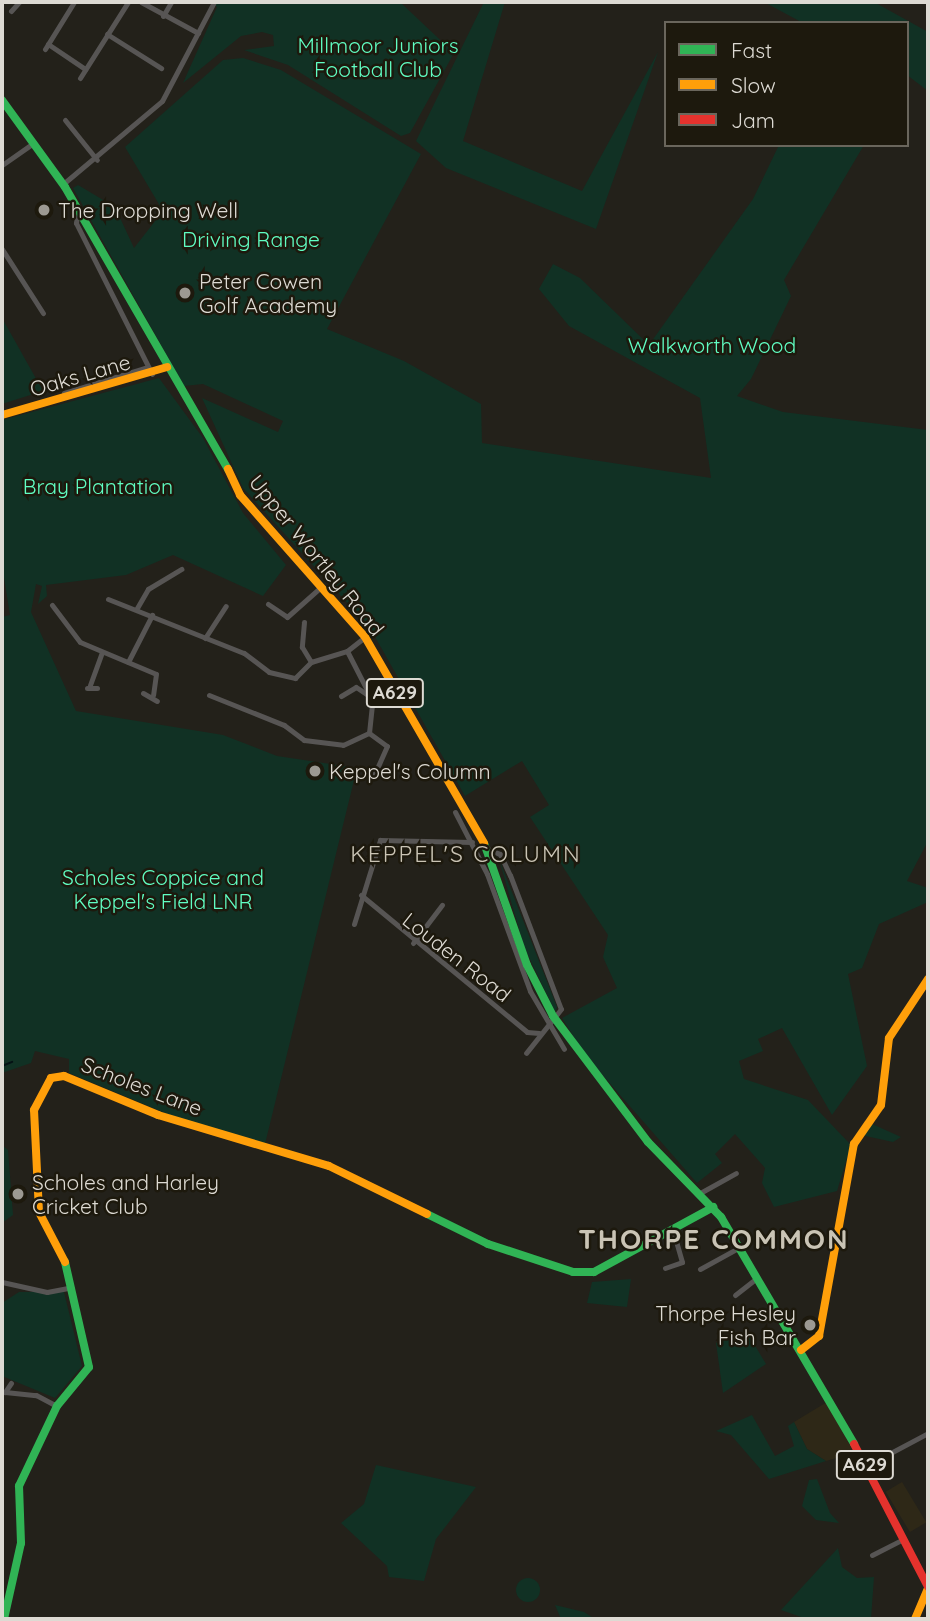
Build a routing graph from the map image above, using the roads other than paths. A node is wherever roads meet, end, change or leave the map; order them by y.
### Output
1 (19, 2) edge
2 (74, 2) edge
3 (128, 2) edge
4 (141, 2) edge
5 (172, 2) edge
6 (214, 2) edge
7 (11, 11) dead end
8 (163, 16) junction
9 (198, 33) junction
10 (107, 34) junction
11 (161, 68) dead end
12 (85, 69) junction
13 (80, 78) dead end
14 (2, 100) edge
15 (65, 120) dead end
16 (34, 143) junction
17 (97, 160) junction
18 (2, 165) edge
19 (63, 184) junction
20 (78, 210) junction
21 (2, 249) edge
22 (43, 313) dead end
23 (167, 367) junction
24 (150, 370) junction
25 (2, 415) edge
26 (181, 569) dead end
27 (321, 587) junction
28 (108, 599) dead end
29 (268, 604) dead end
30 (52, 605) dead end
31 (226, 606) dead end
32 (137, 608) junction
33 (152, 615) junction
34 (304, 622) dead end
35 (365, 636) junction
36 (205, 638) junction
37 (347, 651) junction
38 (102, 652) junction
39 (128, 662) junction
40 (311, 662) junction
41 (391, 686) junction
42 (97, 688) dead end
43 (366, 688) dead end
44 (143, 693) dead end
45 (209, 695) dead end
46 (341, 696) dead end
47 (375, 700) junction
48 (369, 733) junction
49 (375, 773) dead end
50 (455, 812) dead end
51 (483, 840) junction
52 (472, 842) junction
53 (488, 849) junction
54 (361, 895) junction
55 (442, 905) dead end
56 (354, 924) dead end
57 (413, 943) junction
58 (928, 979) edge
59 (550, 1019) junction
60 (539, 1033) junction
61 (564, 1049) dead end
62 (526, 1053) dead end
63 (736, 1173) dead end
64 (700, 1193) junction
65 (713, 1207) junction
66 (672, 1228) junction
67 (740, 1247) junction
68 (665, 1268) dead end
69 (700, 1269) dead end
70 (758, 1278) junction
71 (2, 1282) edge
72 (67, 1288) junction
73 (735, 1295) dead end
74 (801, 1350) junction
75 (11, 1383) dead end
76 (57, 1406) junction
77 (928, 1433) edge
78 (866, 1466) junction
79 (903, 1539) junction
80 (872, 1555) dead end
81 (927, 1584) edge
82 (4, 1619) edge
83 (915, 1619) edge

1 - 7 street
2 - 12 street
3 - 10 street
4 - 8 street
5 - 8 street
6 - 9 street
8 - 9 street
9 - 17 street
10 - 11 street
10 - 12 street
12 - 13 street
14 - 16 street, Upper Wortley Road / A629
15 - 17 street
16 - 18 street
16 - 19 street, Upper Wortley Road / A629
17 - 19 street
19 - 20 street, Upper Wortley Road / A629
20 - 23 street, Upper Wortley Road / A629
20 - 24 street, Upper Wortley Road
21 - 22 street
23 - 24 street, Oaks Lane
23 - 27 street, Upper Wortley Road / A629
24 - 25 street, Oaks Lane
26 - 32 street
27 - 29 street
27 - 35 street, Upper Wortley Road / A629
28 - 32 street
30 - 38 street
31 - 36 street
32 - 33 street
33 - 36 street
33 - 39 street
34 - 40 street
35 - 37 street
35 - 41 street, Upper Wortley Road / A629
36 - 40 street
37 - 40 street
37 - 43 street
38 - 39 street
38 - 42 street
39 - 44 street
41 - 47 street
41 - 51 street, Upper Wortley Road / A629
45 - 48 street
46 - 47 street
47 - 48 street
48 - 49 street
50 - 52 street, Upper Wortley Road
51 - 52 street
51 - 53 street, Upper Wortley Road / A629
52 - 54 street
52 - 59 street, Upper Wortley Road
53 - 59 street, Upper Wortley Road / A629
53 - 59 street, Upper Wortley Road
54 - 56 street
54 - 57 street, Louden Road
55 - 57 street
57 - 60 street, Louden Road
58 - 74 street
59 - 60 street
59 - 61 street, Upper Wortley Road
59 - 64 street, Upper Wortley Road / A629
60 - 62 street
63 - 64 street
64 - 65 street, Upper Wortley Road / A629
65 - 66 street, Scholes Lane
65 - 67 street, Upper Wortley Road / A629
66 - 68 street
66 - 72 street, Scholes Lane
67 - 69 street
67 - 70 street, Upper Wortley Road / A629
70 - 73 street
70 - 74 street, Upper Wortley Road / A629
71 - 72 street
72 - 76 street, Scholes Lane
74 - 78 street, Upper Wortley Road / A629
75 - 76 street
76 - 82 street, Scholes Lane
77 - 78 street
78 - 79 street, Upper Wortley Road / A629
79 - 80 street
79 - 81 street, Upper Wortley Road / A629
81 - 83 street

